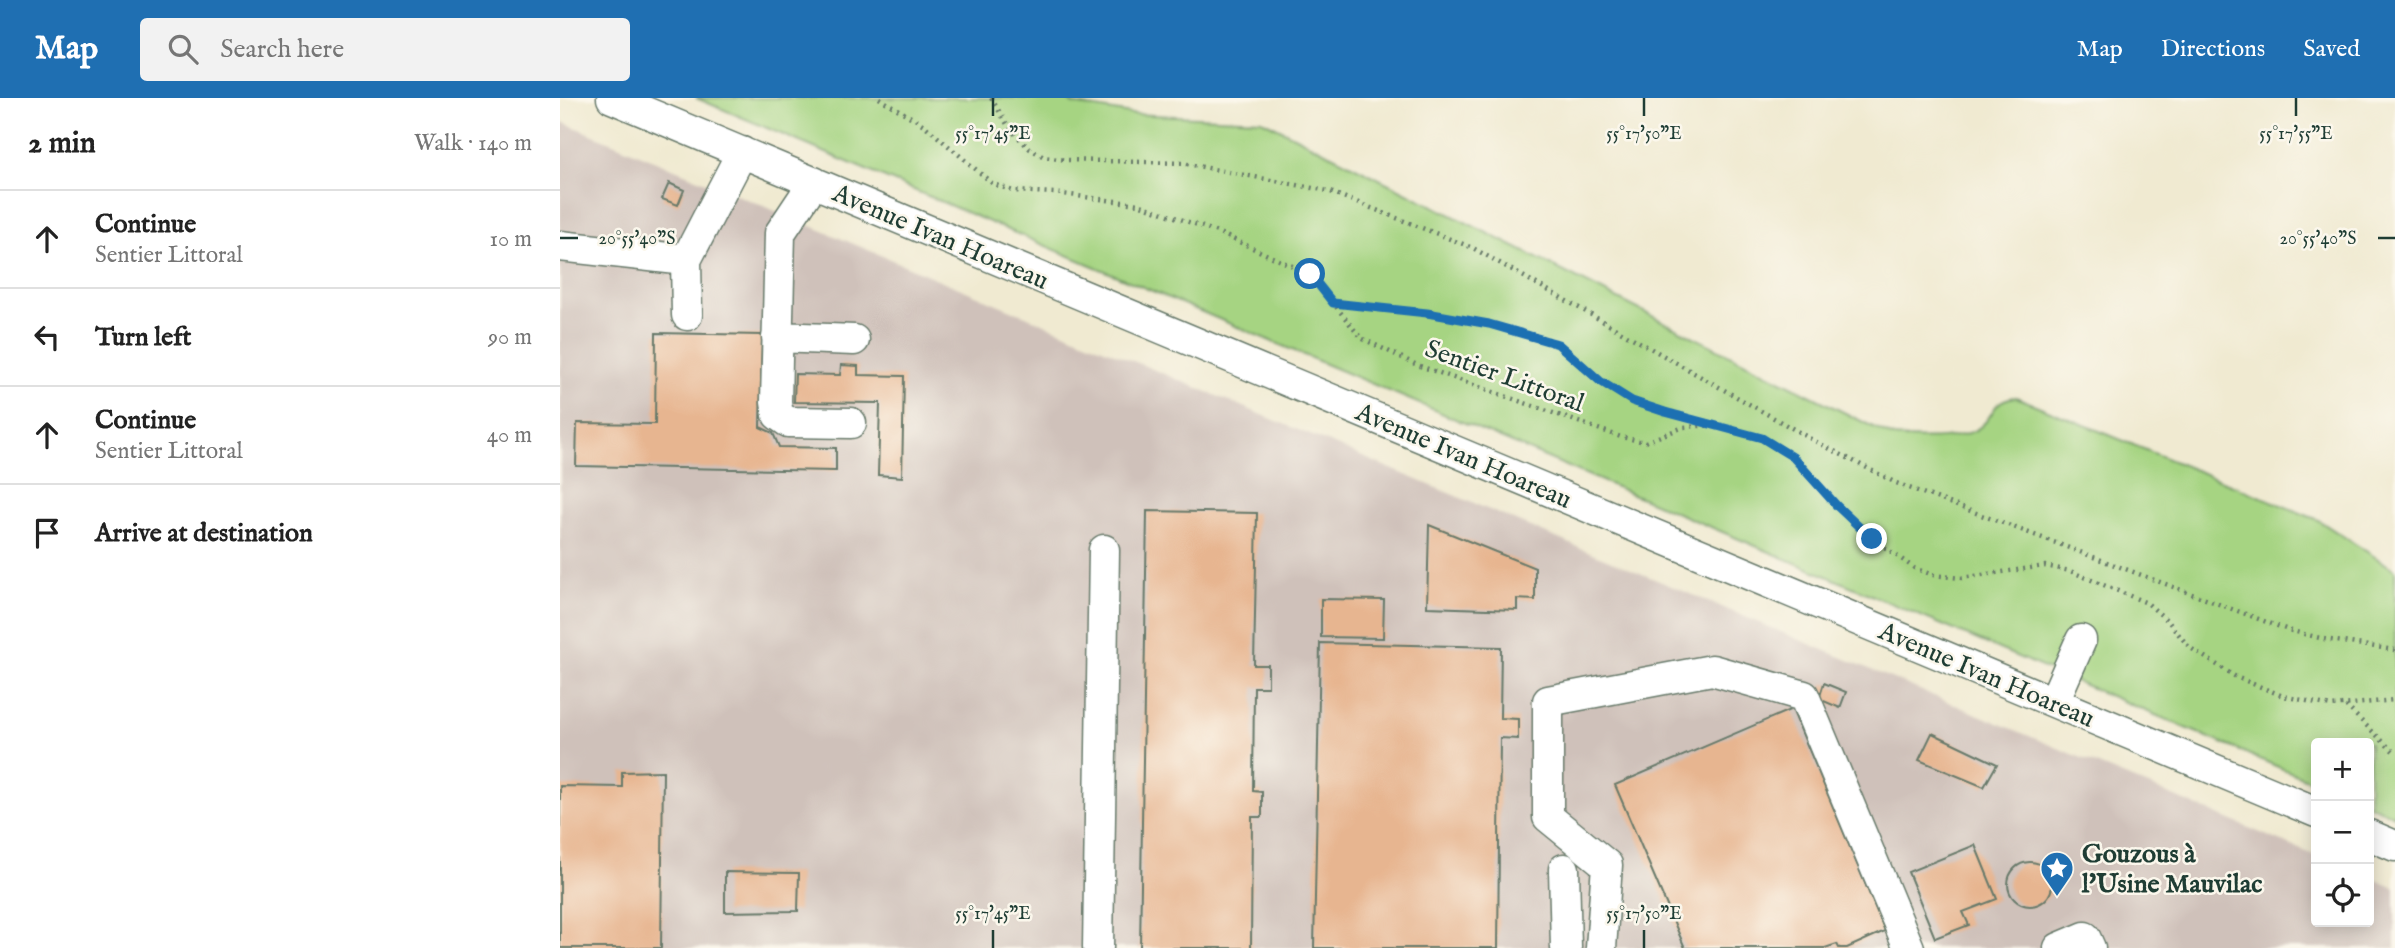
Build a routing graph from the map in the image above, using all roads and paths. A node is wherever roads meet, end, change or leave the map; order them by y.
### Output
1 (612, 98) edge
2 (879, 98) edge
3 (991, 98) edge
4 (742, 152) junction
5 (814, 182) junction
6 (560, 246) edge
7 (686, 260) junction
8 (1333, 303) junction
9 (687, 314) dead end
10 (777, 337) junction
11 (854, 341) dead end
12 (851, 423) dead end
13 (1715, 425) junction
14 (1104, 550) dead end
15 (2081, 640) dead end
16 (2395, 650) edge
17 (2053, 701) junction
18 (2395, 701) edge
19 (2346, 705) junction
20 (2395, 754) edge
21 (2311, 811) edge
22 (2374, 837) edge
23 (2395, 846) edge
24 (1564, 869) dead end
25 (1098, 948) edge
26 (1566, 948) edge
27 (1601, 948) edge
28 (1909, 948) edge

1 - 4 street, Avenue Ivan Hoareau
2 - 8 path, Sentier Littoral
3 - 16 path
4 - 5 street, Avenue Ivan Hoareau
4 - 7 street
5 - 10 street
5 - 17 street, Avenue Ivan Hoareau
6 - 7 street
7 - 9 street
8 - 13 path
8 - 13 path, Sentier Littoral
10 - 11 street
10 - 12 street
13 - 19 path, Sentier Littoral
14 - 25 street
15 - 17 street
17 - 21 street, Avenue Ivan Hoareau
18 - 19 path, Sentier Littoral
19 - 20 path
22 - 23 street
24 - 26 street
27 - 28 street

